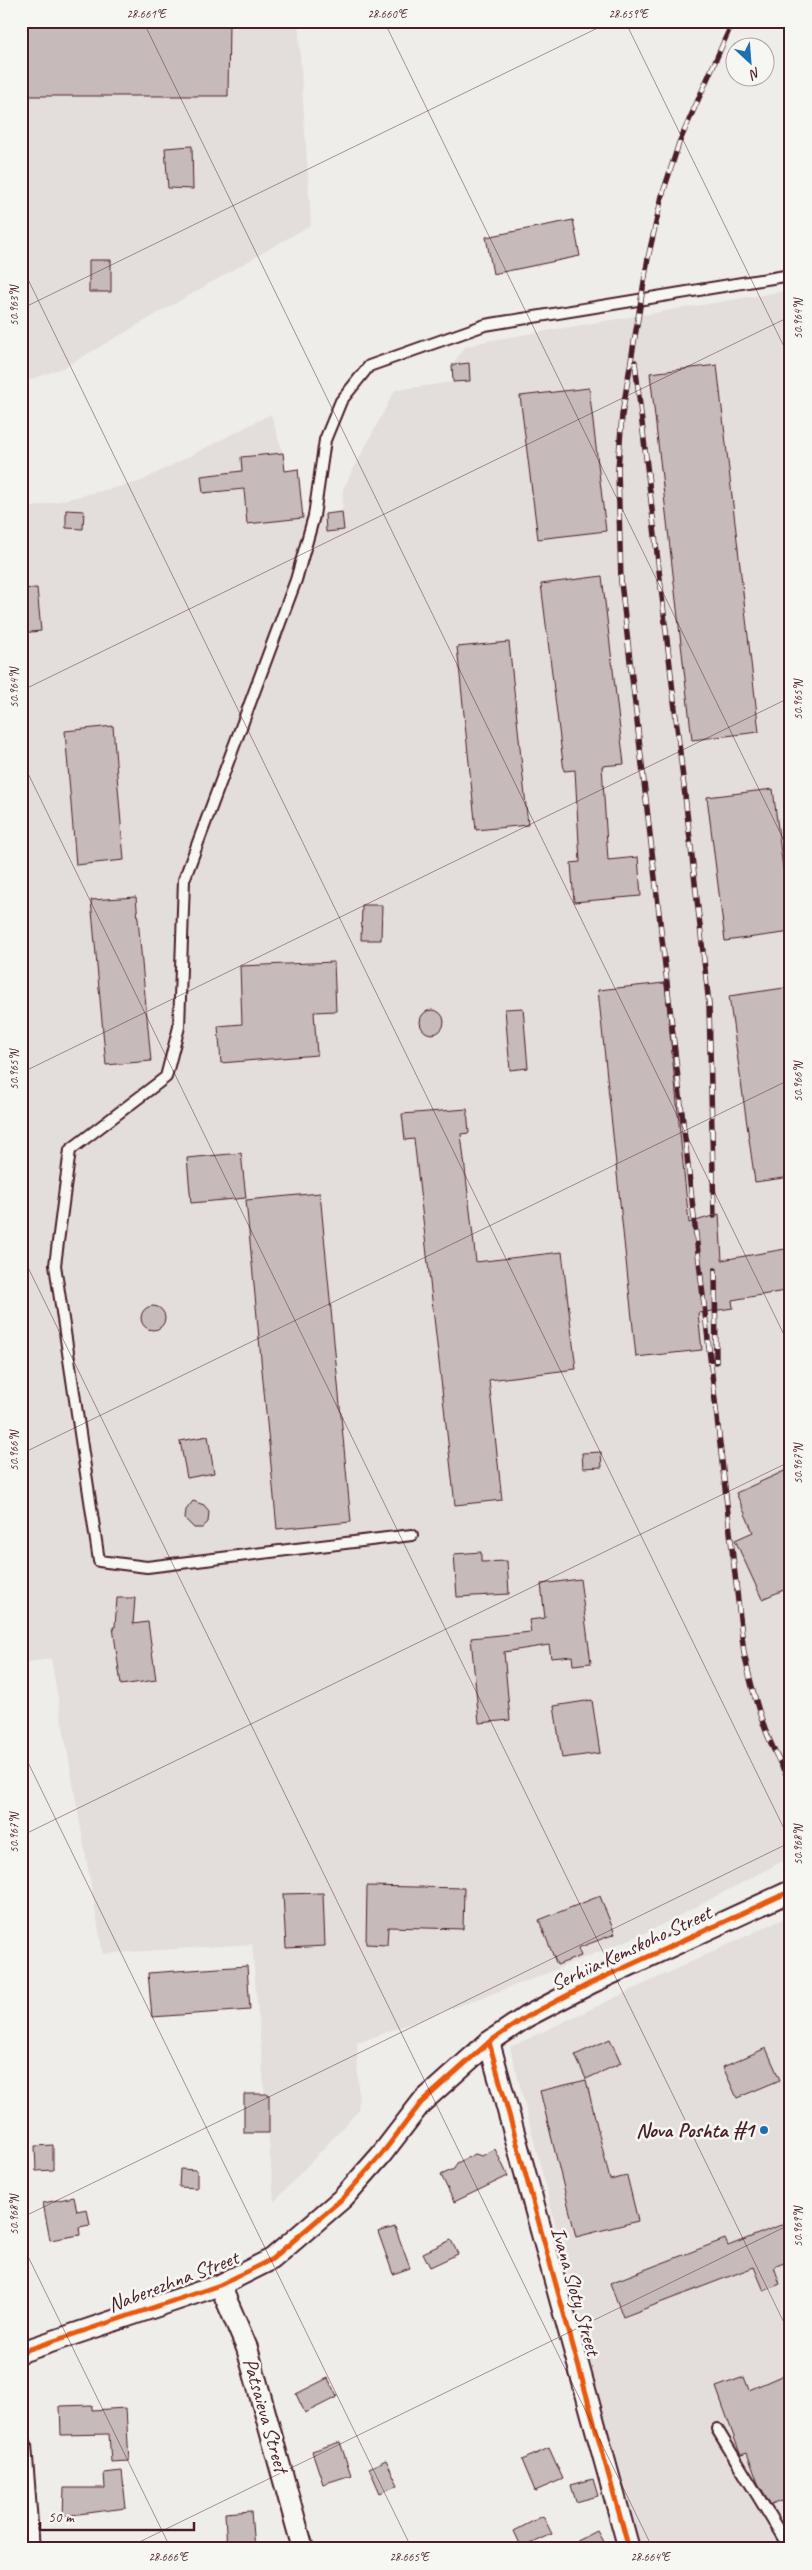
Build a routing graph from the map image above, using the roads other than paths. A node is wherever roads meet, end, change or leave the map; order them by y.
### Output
1 (791, 275) edge
2 (412, 1534) dead end
3 (791, 1891) edge
4 (489, 2042) junction
5 (220, 2285) junction
6 (21, 2352) edge
7 (717, 2429) dead end
8 (21, 2445) edge
9 (29, 2549) edge
10 (303, 2549) edge
11 (629, 2549) edge
12 (790, 2549) edge

1 - 2 lane
3 - 4 street, Serhiia Kemskoho Street
4 - 5 street, Naberezhna Street
4 - 11 street, Ivana Sloty Street
5 - 6 street, Naberezhna Street
5 - 10 street, Patsaieva Street
7 - 12 lane
8 - 9 street

